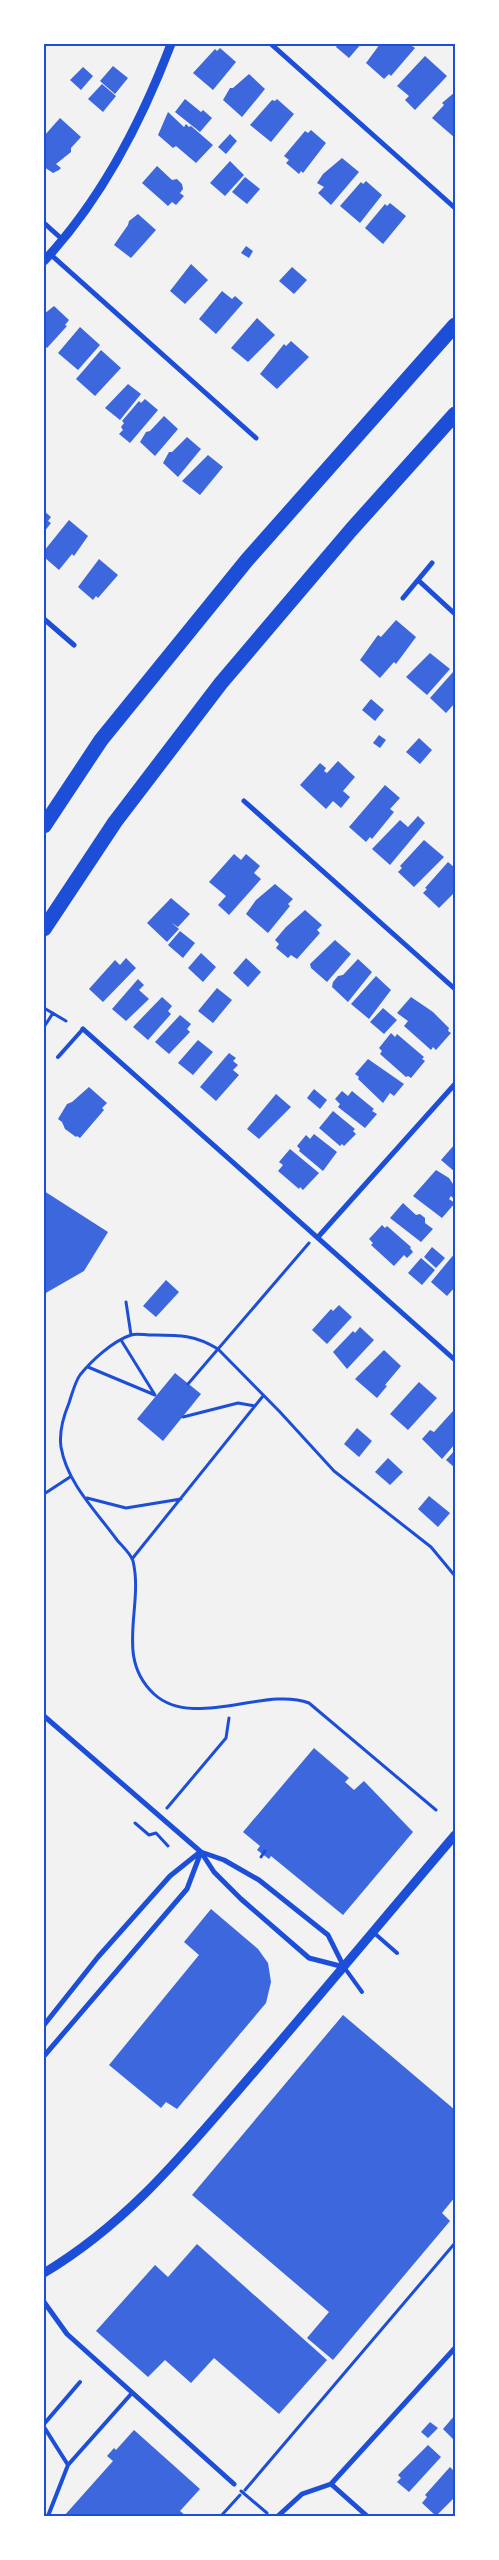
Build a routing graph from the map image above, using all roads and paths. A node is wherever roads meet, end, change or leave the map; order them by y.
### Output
1 (171, 44) edge
2 (271, 44) edge
3 (455, 208) edge
4 (44, 223) edge
5 (62, 240) junction
6 (47, 258) edge
7 (455, 325) edge
8 (455, 414) edge
9 (256, 438) dead end
10 (432, 563) dead end
11 (418, 580) junction
12 (403, 598) dead end
13 (455, 614) edge
14 (44, 620) edge
15 (74, 645) dead end
16 (244, 800) dead end
17 (44, 826) edge
18 (44, 929) edge
19 (455, 989) edge
20 (44, 1008) edge
21 (53, 1013) junction
22 (66, 1021) dead end
23 (44, 1027) edge
24 (83, 1029) joint
25 (58, 1057) dead end
26 (455, 1084) edge
27 (317, 1236) junction
28 (126, 1302) dead end
29 (132, 1335) junction
30 (121, 1340) junction
31 (218, 1349) junction
32 (455, 1360) edge
33 (88, 1367) junction
34 (188, 1384) dead end
35 (264, 1396) junction
36 (256, 1406) junction
37 (183, 1417) dead end
38 (70, 1477) junction
39 (44, 1494) edge
40 (85, 1498) junction
41 (181, 1498) junction
42 (132, 1559) junction
43 (455, 1576) edge
44 (44, 1716) edge
45 (229, 1718) dead end
46 (436, 1810) dead end
47 (159, 1816) junction
48 (135, 1823) dead end
49 (455, 1834) edge
50 (168, 1846) dead end
51 (265, 1851) dead end
52 (201, 1852) junction
53 (261, 1857) dead end
54 (373, 1932) junction
55 (397, 1952) dead end
56 (344, 1966) junction
57 (362, 1992) dead end
58 (44, 2025) edge
59 (44, 2056) edge
60 (455, 2243) edge
61 (44, 2273) edge
62 (44, 2302) edge
63 (455, 2348) edge
64 (80, 2382) dead end
65 (132, 2394) junction
66 (44, 2425) edge
67 (68, 2464) junction
68 (234, 2484) joint
69 (331, 2484) junction
70 (243, 2492) junction
71 (48, 2516) edge
72 (221, 2516) edge
73 (271, 2516) edge
74 (278, 2516) edge
75 (367, 2516) edge

1 - 5 street
2 - 3 street
4 - 5 street
5 - 6 street
6 - 9 street
7 - 17 highway
8 - 18 highway
10 - 11 street
11 - 12 street
11 - 13 street
14 - 15 street
16 - 19 street
20 - 21 path
21 - 22 path
21 - 23 path
24 - 25 lane
24 - 27 street
26 - 27 street
27 - 31 path
27 - 32 street
28 - 29 path
29 - 30 path
29 - 31 path
30 - 33 path
30 - 33 path
31 - 34 path
31 - 35 path
33 - 38 path
35 - 36 path
35 - 43 path
36 - 37 path
36 - 41 path
38 - 39 path
38 - 40 path
40 - 41 path
40 - 42 path
41 - 42 path
42 - 46 path
44 - 47 street
45 - 47 path
47 - 52 street
48 - 50 path
49 - 54 street
51 - 53 path
52 - 56 street
52 - 56 street
52 - 58 street
52 - 59 street
54 - 55 lane
54 - 56 street
56 - 57 lane
56 - 61 street
60 - 70 path
62 - 65 street
63 - 69 street
64 - 66 lane
65 - 67 lane
65 - 68 street
66 - 67 lane
67 - 71 lane
68 - 70 path
69 - 74 street
69 - 75 street
70 - 72 path
70 - 73 path

